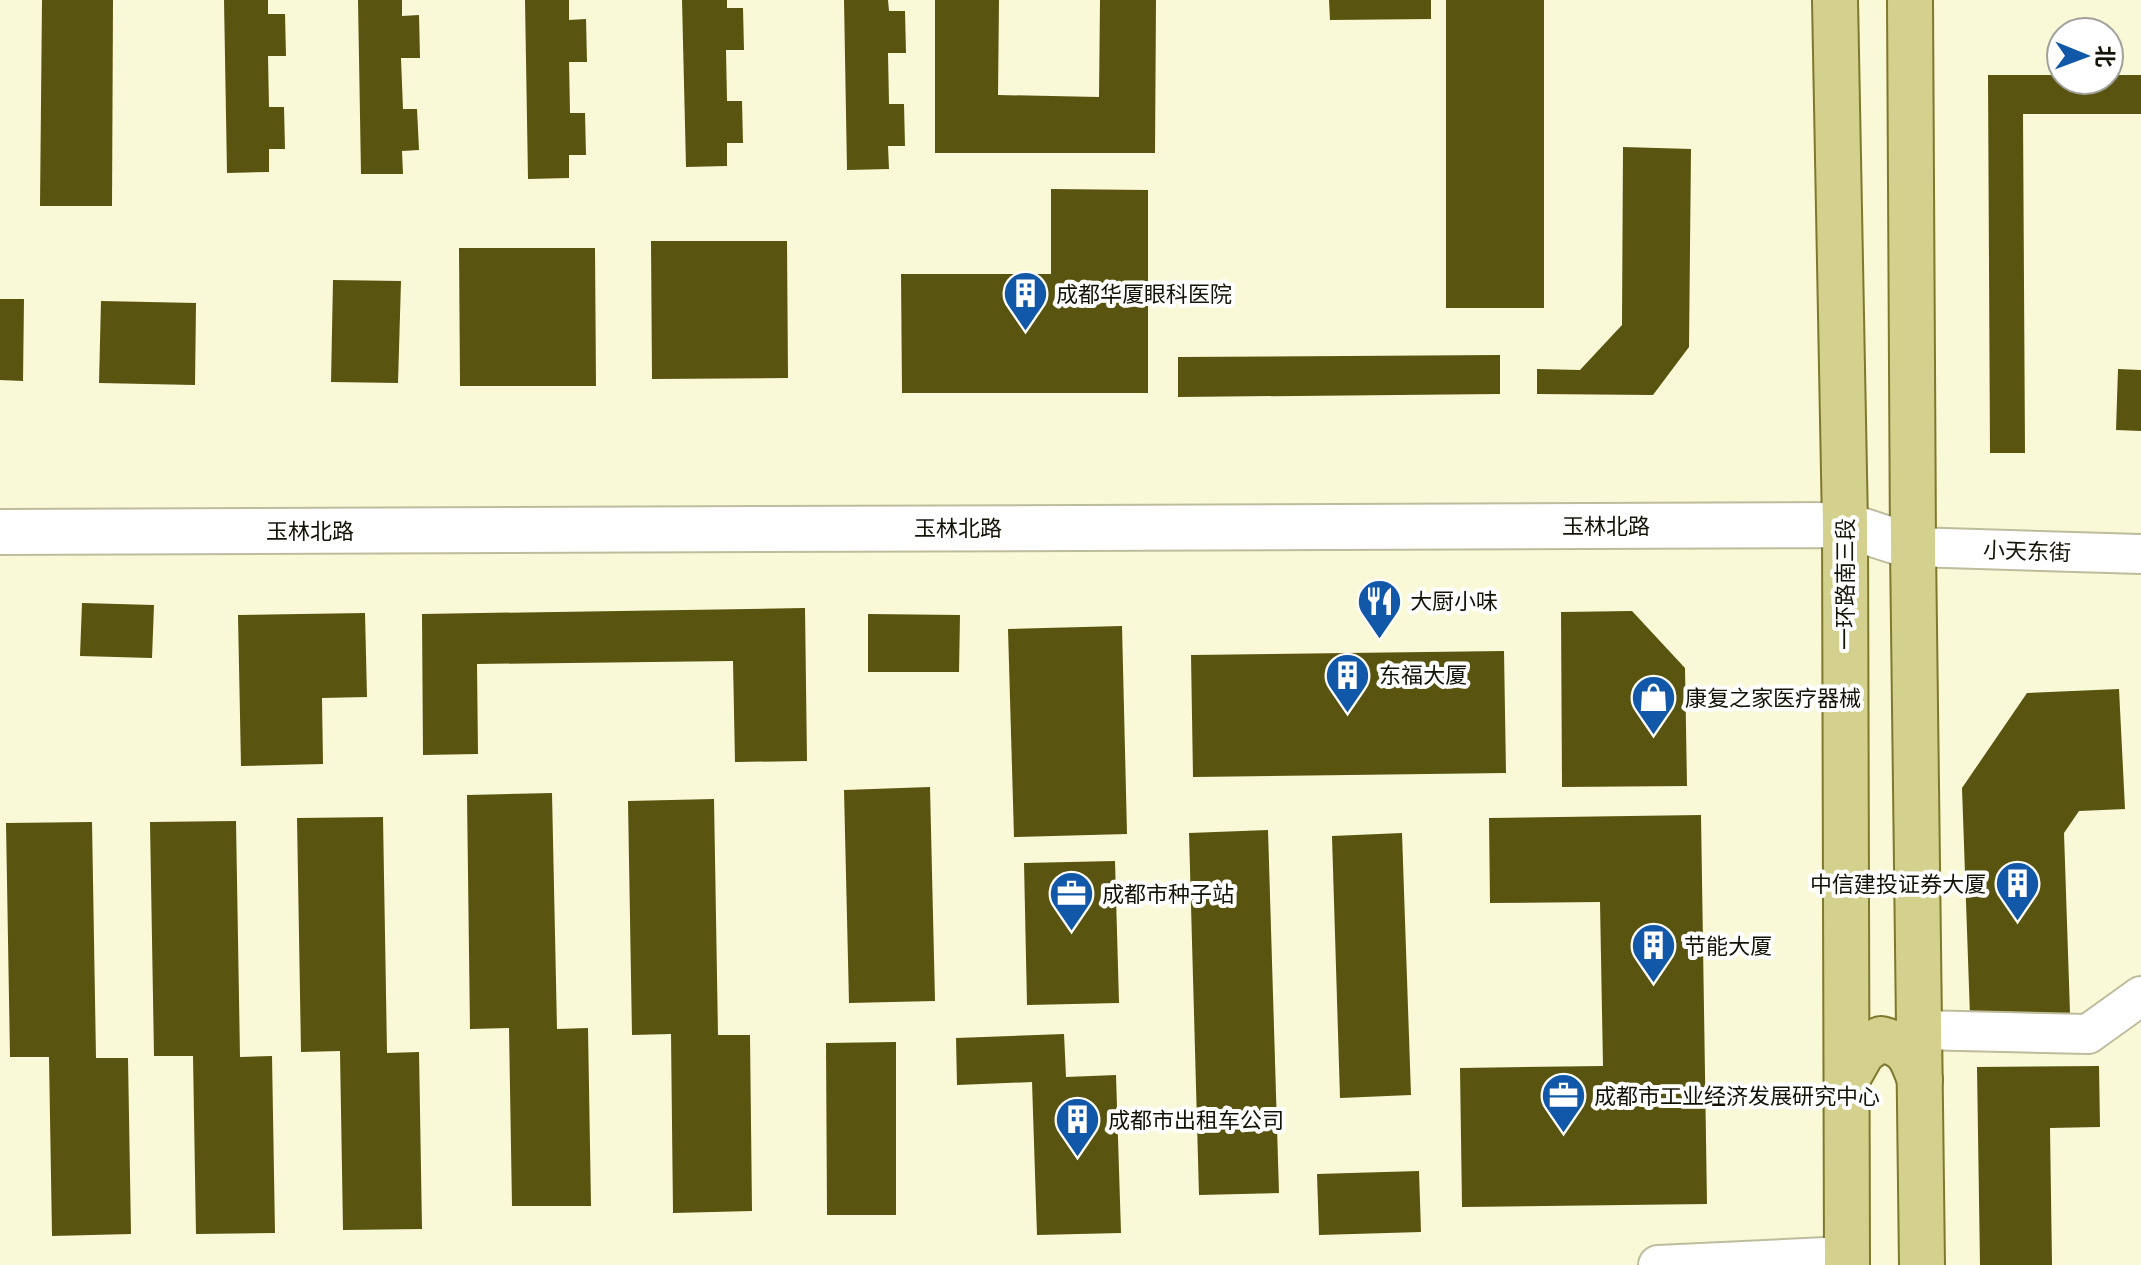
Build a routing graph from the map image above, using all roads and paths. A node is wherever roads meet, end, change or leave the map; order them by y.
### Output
1 (1835, 0) edge
2 (1910, 0) edge
3 (1845, 525) junction
4 (0, 532) edge
5 (1913, 547) junction
6 (2141, 554) edge
7 (2141, 996) edge
8 (1919, 1030) junction
9 (1847, 1079) junction
10 (1920, 1080) junction
11 (1847, 1261) edge
12 (1658, 1265) edge
13 (1922, 1265) edge

1 - 3 main road, 一环路南三段
2 - 5 main road
3 - 4 main road, 玉林北路
3 - 5 main road, 玉林北路
3 - 9 main road, 一环路南三段
5 - 6 street, 小天东街
5 - 8 main road
7 - 8 street
8 - 10 main road
9 - 10 main road
9 - 11 main road, 一环路南三段
10 - 13 main road
11 - 12 street

